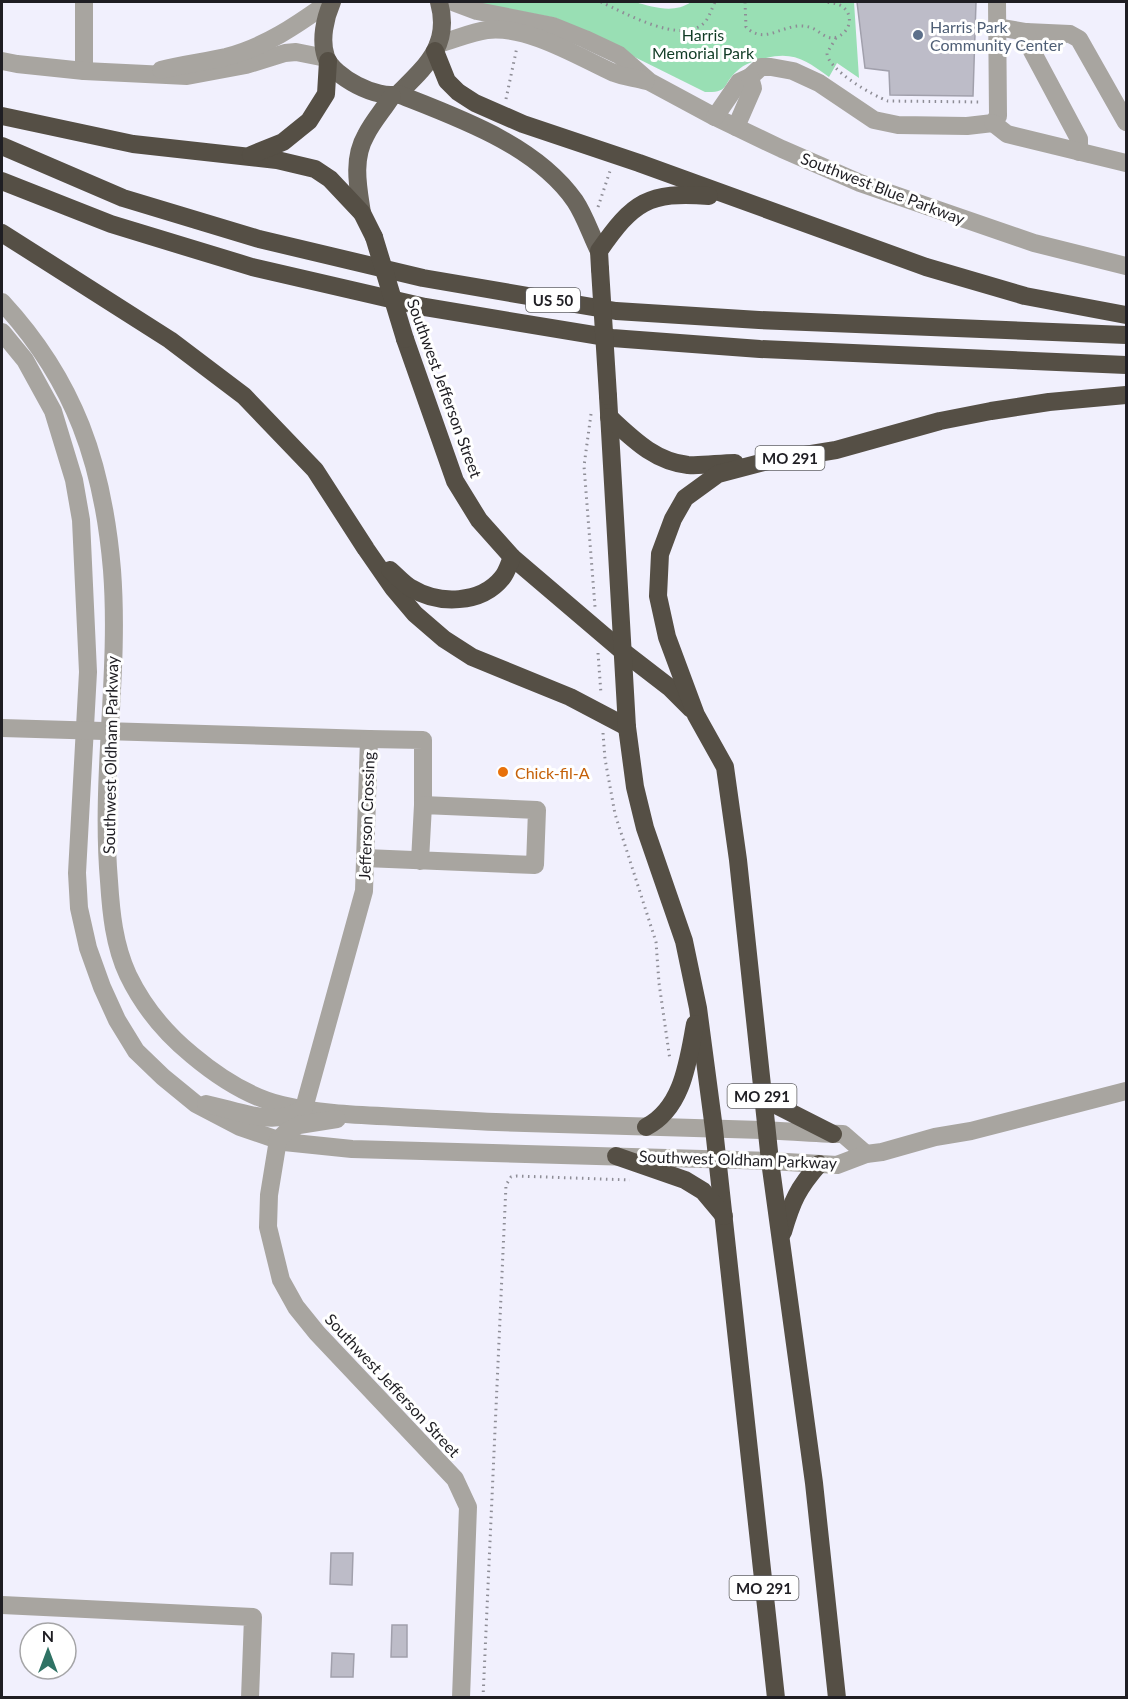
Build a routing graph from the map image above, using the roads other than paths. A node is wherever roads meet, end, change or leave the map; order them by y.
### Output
1 (84, 2) edge
2 (330, 2) edge
3 (439, 2) edge
4 (453, 2) edge
5 (997, 2) edge
6 (998, 27) junction
7 (1026, 32) junction
8 (437, 48) junction
9 (327, 59) junction
10 (2, 61) edge
11 (84, 70) junction
12 (148, 73) junction
13 (750, 77) junction
14 (650, 82) junction
15 (395, 95) junction
16 (2, 116) edge
17 (715, 117) junction
18 (1126, 122) edge
19 (993, 123) junction
20 (736, 127) junction
21 (2, 146) edge
22 (1079, 152) junction
23 (247, 157) junction
24 (1126, 163) edge
25 (2, 181) edge
26 (731, 198) junction
27 (362, 213) junction
28 (2, 233) edge
29 (599, 260) junction
30 (1126, 266) edge
31 (2, 303) edge
32 (1126, 315) edge
33 (2, 332) edge
34 (1126, 335) edge
35 (1126, 364) edge
36 (1126, 395) edge
37 (609, 417) junction
38 (768, 461) junction
39 (97, 475) junction
40 (74, 480) junction
41 (366, 549) junction
42 (512, 557) junction
43 (621, 650) junction
44 (696, 715) junction
45 (627, 727) junction
46 (2, 728) edge
47 (85, 731) junction
48 (110, 732) junction
49 (369, 739) junction
50 (423, 805) junction
51 (365, 858) junction
52 (420, 861) junction
53 (698, 1008) junction
54 (1126, 1092) edge
55 (762, 1098) junction
56 (193, 1101) junction
57 (304, 1108) junction
58 (359, 1115) junction
59 (646, 1127) junction
60 (714, 1129) junction
61 (766, 1130) junction
62 (833, 1134) junction
63 (278, 1140) junction
64 (866, 1154) junction
65 (615, 1156) junction
66 (718, 1159) junction
67 (770, 1161) junction
68 (819, 1164) junction
69 (724, 1216) junction
70 (781, 1239) junction
71 (2, 1605) edge
72 (250, 1698) edge
73 (461, 1698) edge
74 (776, 1698) edge
75 (837, 1698) edge

1 - 11 street
2 - 9 main road
2 - 12 street
3 - 8 main road
4 - 14 street, Southwest Blue Parkway
5 - 6 street
6 - 7 street
6 - 19 street
7 - 18 street
7 - 22 street
8 - 14 street, Southwest Blue Parkway
8 - 15 main road, Southwest Jefferson Street
8 - 26 highway
9 - 12 street
9 - 15 main road
9 - 23 highway
10 - 11 street
11 - 12 street
13 - 17 street
13 - 19 street
13 - 20 street
14 - 17 street, Southwest Blue Parkway
15 - 27 main road, Southwest Jefferson Street
15 - 29 main road
16 - 23 highway
17 - 20 street, Southwest Blue Parkway
19 - 22 street
20 - 30 street, Southwest Blue Parkway
21 - 34 highway, US 50
22 - 24 street
23 - 27 highway
25 - 35 highway, US 50
26 - 29 highway
26 - 32 highway
27 - 42 highway, Southwest Jefferson Street, bridge
28 - 41 highway
29 - 37 highway, MO 291, bridge
31 - 39 street, Southwest Oldham Parkway
33 - 40 street, Southwest Oldham Parkway
36 - 38 highway, MO 291
37 - 38 highway, MO 291
37 - 43 highway, MO 291
38 - 44 highway, MO 291
39 - 40 street
39 - 48 street, Southwest Oldham Parkway
40 - 47 street, Southwest Oldham Parkway
41 - 42 highway
41 - 45 highway
42 - 43 highway, Southwest Jefferson Street
43 - 44 highway, Southwest Jefferson Street
43 - 45 highway, MO 291
44 - 55 highway, MO 291
45 - 53 highway, MO 291
46 - 47 street, Jefferson Crossing
47 - 48 street, Jefferson Crossing
47 - 56 street, Southwest Oldham Parkway
48 - 49 street, Jefferson Crossing
48 - 57 street, Southwest Oldham Parkway
49 - 50 street
49 - 51 street, Jefferson Crossing
50 - 52 street
50 - 52 street
51 - 52 street
51 - 57 street, Jefferson Crossing
53 - 59 highway
53 - 60 highway, MO 291
54 - 64 street
55 - 61 highway, MO 291
55 - 62 highway
56 - 57 street
56 - 63 street, Southwest Oldham Parkway
57 - 58 street, Southwest Oldham Parkway
58 - 59 street, Southwest Oldham Parkway
58 - 63 street
59 - 60 street, Southwest Oldham Parkway
60 - 61 street, Southwest Oldham Parkway
60 - 66 highway, MO 291
61 - 62 street, Southwest Oldham Parkway
61 - 67 highway, MO 291
62 - 64 street, Southwest Oldham Parkway
63 - 65 street, Southwest Oldham Parkway
63 - 73 street, Southwest Jefferson Street
64 - 68 street, Southwest Oldham Parkway
65 - 66 street, Southwest Oldham Parkway
65 - 69 highway
66 - 67 street, Southwest Oldham Parkway
66 - 69 highway, MO 291
67 - 68 street, Southwest Oldham Parkway
67 - 70 highway, MO 291
68 - 70 highway
69 - 74 highway, MO 291
70 - 75 highway, MO 291
71 - 72 street

